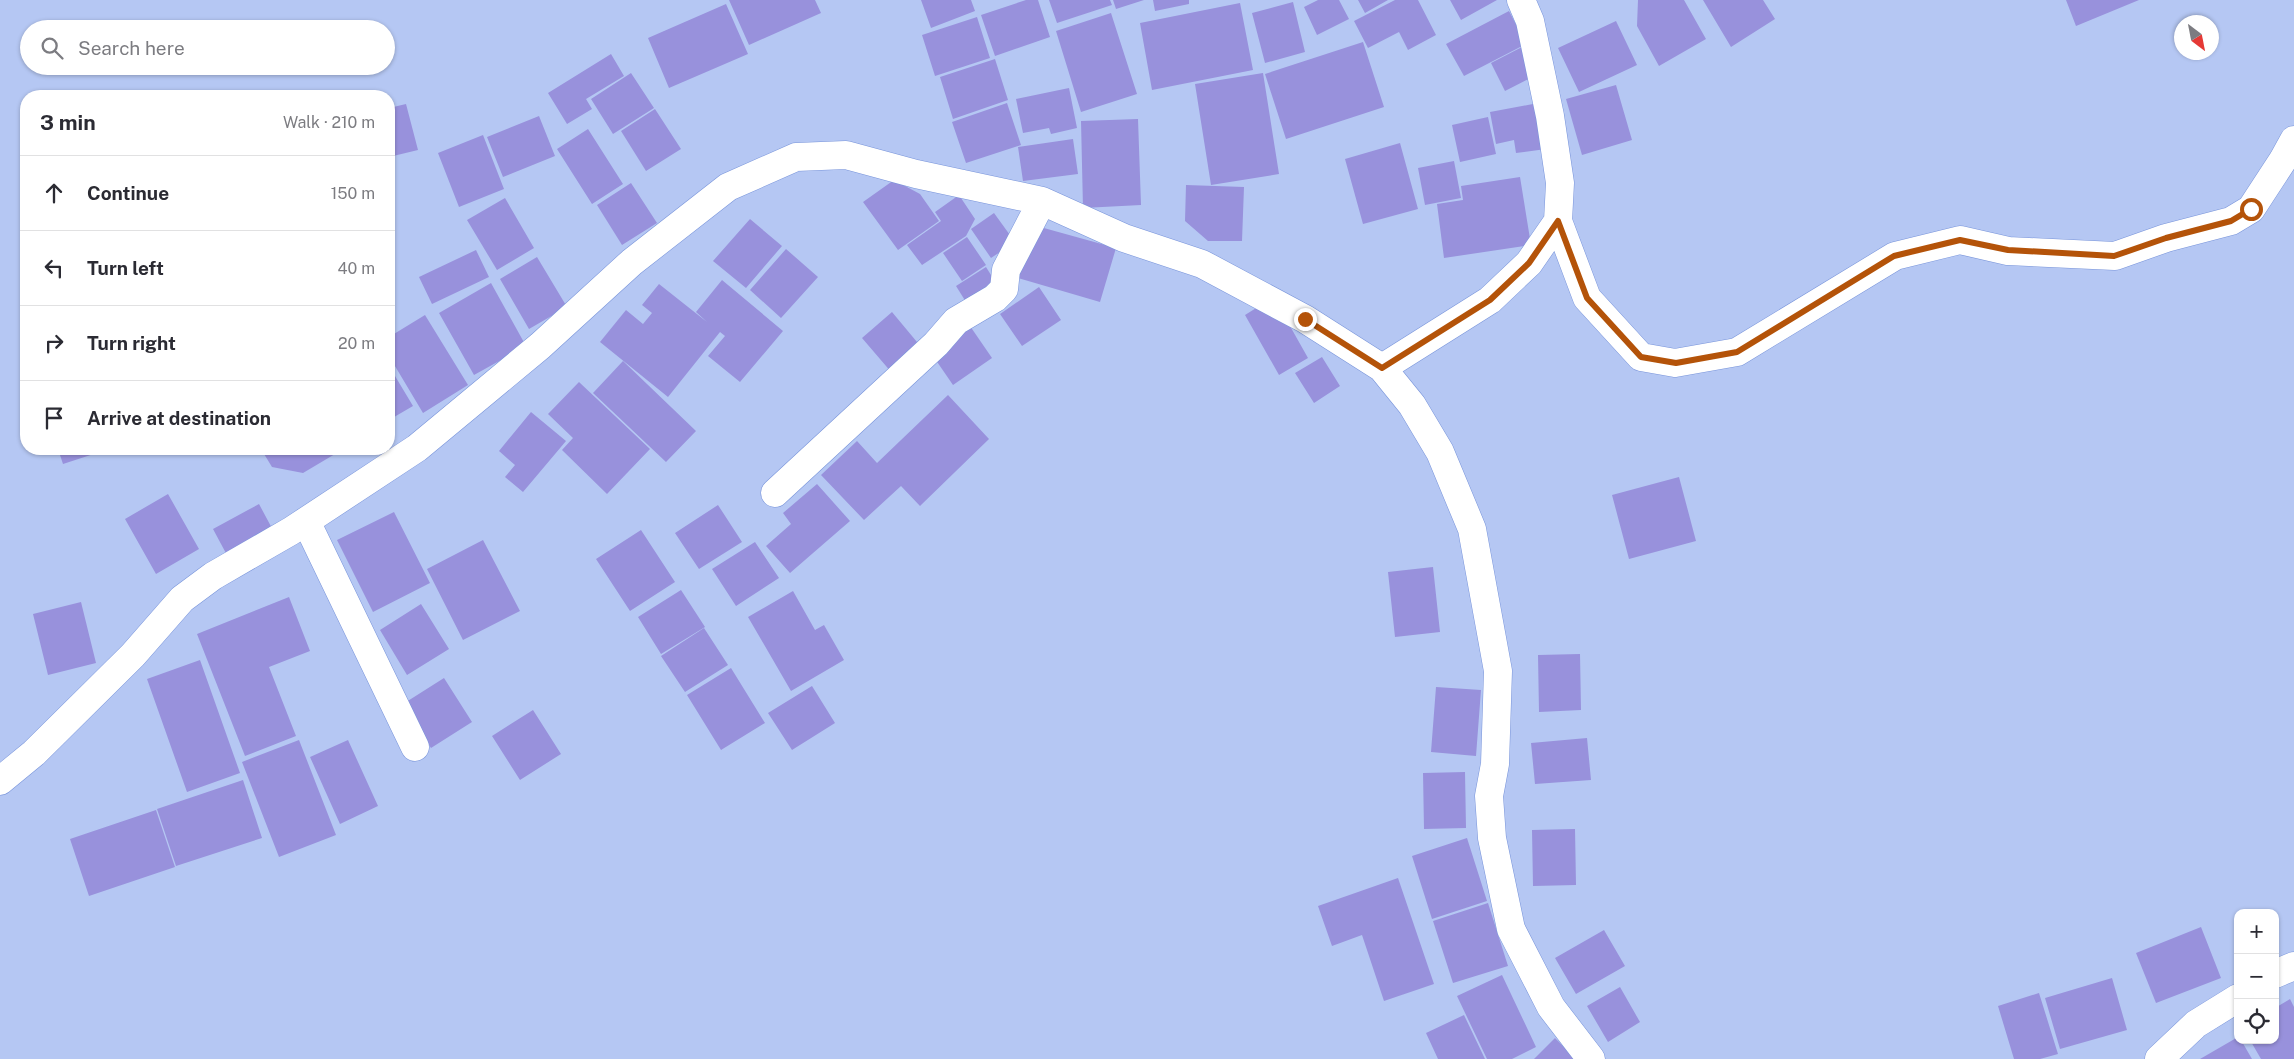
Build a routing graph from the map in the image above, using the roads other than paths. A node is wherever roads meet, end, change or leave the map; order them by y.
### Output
1 (1521, 0) edge
2 (2294, 140) edge
3 (1042, 201) junction
4 (1558, 221) junction
5 (1382, 368) junction
6 (775, 493) dead end
7 (306, 521) junction
8 (415, 747) dead end
9 (0, 781) edge
10 (2294, 966) edge
11 (2279, 972) edge
12 (2236, 999) edge
13 (1591, 1059) edge
14 (2159, 1059) edge

1 - 4 street
2 - 4 street
3 - 5 street
3 - 6 street
3 - 7 street
4 - 5 street
5 - 13 street
7 - 8 street
7 - 9 street
10 - 11 street
12 - 14 street

